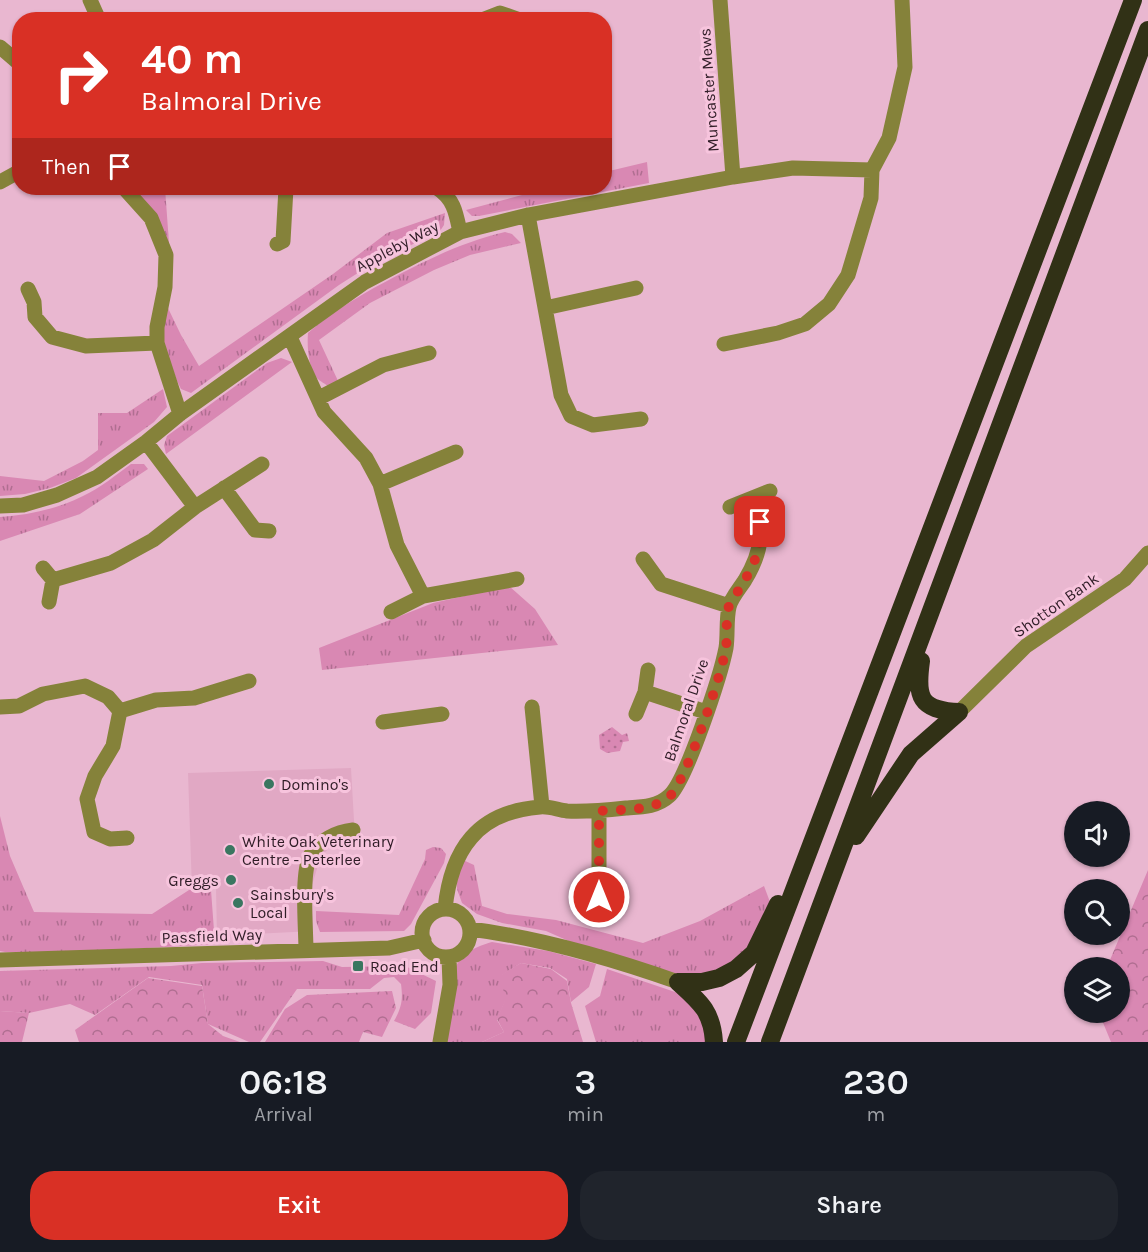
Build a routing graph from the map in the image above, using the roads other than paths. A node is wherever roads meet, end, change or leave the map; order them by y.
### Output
1 (720, 0) edge
2 (902, 0) edge
3 (1133, 0) edge
4 (1148, 30) edge
5 (0, 46) edge
6 (12, 57) edge
7 (872, 170) junction
8 (734, 177) junction
9 (130, 195) edge
10 (286, 195) edge
11 (447, 195) edge
12 (528, 215) junction
13 (460, 232) junction
14 (277, 244) dead end
15 (636, 288) dead end
16 (28, 289) dead end
17 (545, 308) junction
18 (290, 337) junction
19 (157, 343) junction
20 (724, 344) dead end
21 (429, 353) dead end
22 (319, 398) junction
23 (180, 414) junction
24 (641, 419) dead end
25 (146, 442) junction
26 (456, 452) dead end
27 (262, 464) dead end
28 (380, 484) junction
29 (224, 488) junction
30 (770, 491) dead end
31 (753, 498) junction
32 (0, 506) edge
33 (195, 507) junction
34 (730, 507) dead end
35 (259, 535) dead end
36 (1148, 553) edge
37 (643, 559) dead end
38 (43, 568) dead end
39 (518, 579) dead end
40 (53, 580) junction
41 (423, 596) junction
42 (49, 602) dead end
43 (729, 606) junction
44 (391, 612) dead end
45 (926, 627) junction
46 (648, 670) dead end
47 (249, 681) dead end
48 (645, 692) junction
49 (532, 707) dead end
50 (0, 708) edge
51 (120, 711) junction
52 (706, 712) junction
53 (959, 712) junction
54 (442, 714) dead end
55 (636, 714) dead end
56 (383, 722) dead end
57 (542, 806) junction
58 (599, 811) junction
59 (353, 830) dead end
60 (816, 835) junction
61 (127, 838) dead end
62 (835, 870) junction
63 (445, 909) junction
64 (600, 911) dead end
65 (470, 929) junction
66 (424, 940) junction
67 (306, 951) junction
68 (449, 957) junction
69 (0, 960) edge
70 (678, 982) junction
71 (440, 1042) edge
72 (714, 1042) edge
73 (736, 1042) edge
74 (770, 1042) edge

1 - 8 street, Muncaster Mews
2 - 7 street
3 - 60 highway
4 - 45 highway
5 - 6 street
7 - 8 street, Appleby Way
7 - 20 street
8 - 12 street, Appleby Way
9 - 19 street
10 - 14 street
11 - 13 street
12 - 13 street, Appleby Way
12 - 17 street
13 - 18 street, Appleby Way
15 - 17 street
16 - 19 street
17 - 24 street
18 - 22 street
18 - 23 street, Appleby Way
19 - 23 street
21 - 22 street
22 - 28 street
23 - 25 street, Appleby Way
25 - 32 street, Appleby Way
25 - 33 street
26 - 28 street
27 - 29 street
28 - 41 street
29 - 33 street
29 - 35 street
30 - 31 street
31 - 34 street
31 - 43 street, Balmoral Drive
33 - 40 street
36 - 53 street, Shotton Bank
37 - 43 street
38 - 40 street
39 - 41 street
40 - 42 street
41 - 44 street
43 - 52 street, Balmoral Drive
45 - 53 highway
45 - 62 highway
46 - 48 street
47 - 51 street
48 - 52 street
48 - 55 street
49 - 57 street
50 - 51 street
51 - 61 street
52 - 58 street, Balmoral Drive
53 - 62 highway
54 - 56 street
57 - 58 street, Balmoral Drive
57 - 63 street, Balmoral Drive
58 - 64 street
59 - 67 street
60 - 70 highway
60 - 73 highway
62 - 74 highway
63 - 65 street
63 - 66 street
65 - 68 street
65 - 70 street
66 - 67 street, Passfield Way
66 - 68 street
67 - 69 street, Passfield Way
68 - 71 street
70 - 72 highway

